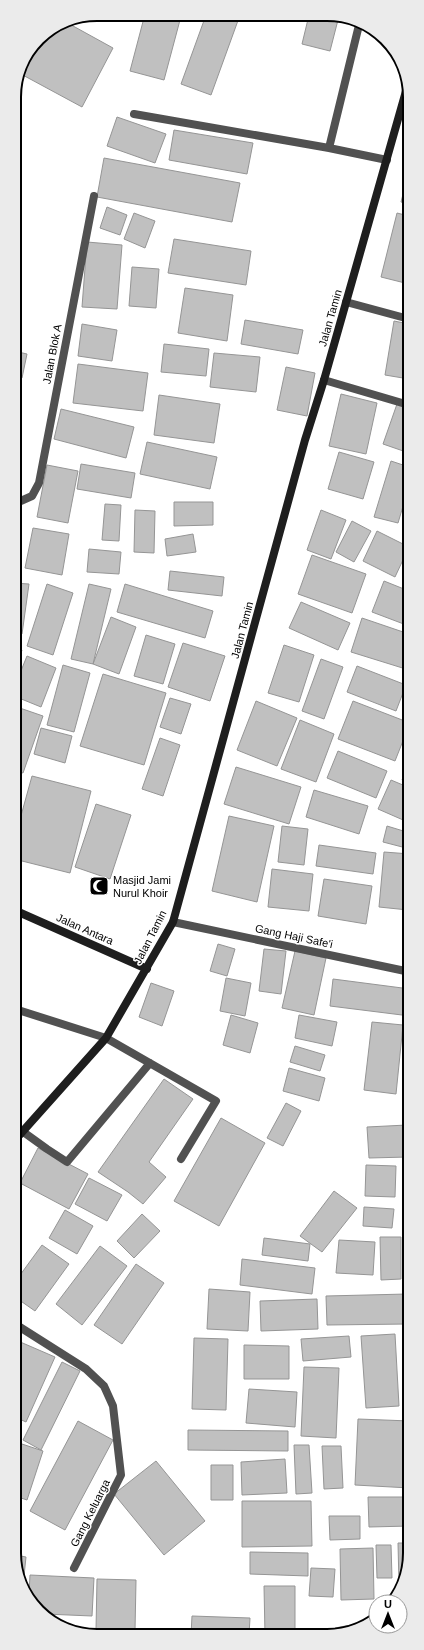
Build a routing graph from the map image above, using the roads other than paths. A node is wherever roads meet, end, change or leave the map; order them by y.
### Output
1 (358, 28) edge
2 (403, 102) edge
3 (134, 114) dead end
4 (329, 148) junction
5 (387, 160) junction
6 (94, 196) dead end
7 (346, 302) junction
8 (403, 317) edge
9 (324, 380) junction
10 (403, 403) edge
11 (21, 501) edge
12 (21, 913) edge
13 (173, 922) junction
14 (147, 969) junction
15 (403, 971) edge
16 (21, 1011) edge
17 (106, 1038) junction
18 (150, 1063) junction
19 (22, 1131) joint
20 (181, 1159) dead end
21 (21, 1328) edge
22 (74, 1568) dead end

1 - 4 street
2 - 5 main road, Jalan Tamin
3 - 4 street
4 - 5 street
5 - 7 main road, Jalan Tamin
6 - 11 street, Jalan Blok A
7 - 8 street
7 - 9 main road, Jalan Tamin
9 - 10 street
9 - 13 main road, Jalan Tamin
12 - 14 main road, Jalan Antara
13 - 14 main road, Jalan Tamin
13 - 15 street, Gang Haji Safe'i
14 - 17 main road, Jalan Tamin
16 - 17 street
17 - 18 street
17 - 19 main road, Jalan Tamin
18 - 19 street
18 - 20 street
21 - 22 street, Gang Keluarga

